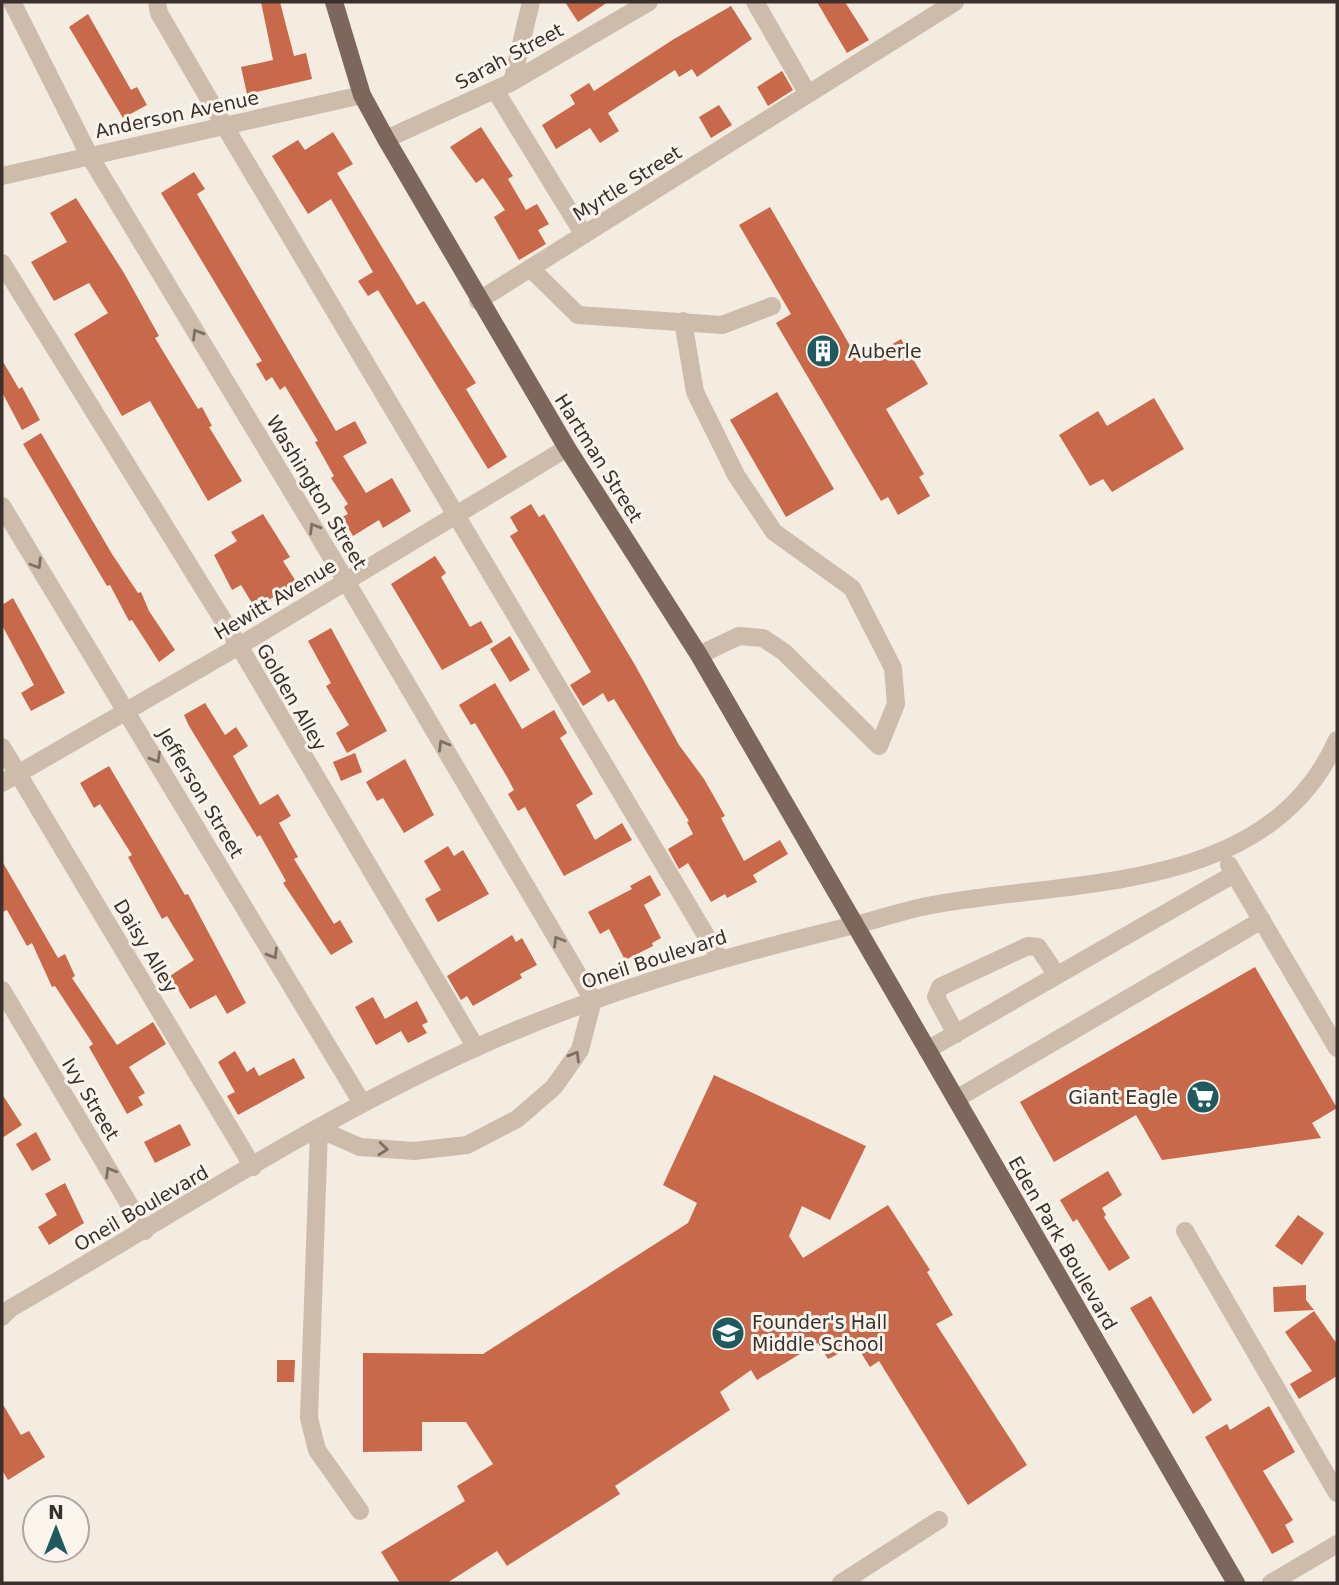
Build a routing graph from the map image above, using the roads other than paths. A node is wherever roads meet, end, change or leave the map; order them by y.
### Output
1 (12, 2) edge
2 (157, 2) edge
3 (334, 2) edge
4 (531, 2) edge
5 (649, 2) edge
6 (755, 2) edge
7 (955, 2) edge
8 (512, 82) junction
9 (495, 90) junction
10 (362, 95) junction
11 (802, 97) junction
12 (224, 125) junction
13 (386, 139) junction
14 (89, 155) junction
15 (2, 176) edge
16 (584, 235) junction
17 (2, 263) edge
18 (530, 268) junction
19 (478, 300) junction
20 (772, 306) dead end
21 (683, 321) junction
22 (567, 448) junction
23 (2, 506) edge
24 (455, 515) junction
25 (346, 580) junction
26 (239, 646) junction
27 (699, 655) junction
28 (127, 710) junction
29 (1337, 740) edge
30 (2, 747) edge
31 (19, 773) junction
32 (2, 783) edge
33 (1222, 853) junction
34 (1234, 874) junction
35 (1262, 920) junction
36 (855, 925) junction
37 (720, 959) junction
38 (1056, 974) junction
39 (2, 990) edge
40 (593, 1000) junction
41 (956, 1034) junction
42 (476, 1048) junction
43 (1337, 1048) edge
44 (927, 1050) junction
45 (956, 1100) junction
46 (362, 1103) junction
47 (319, 1129) junction
48 (253, 1167) junction
49 (145, 1231) junction
50 (1185, 1231) dead end
51 (2, 1317) edge
52 (1337, 1493) edge
53 (360, 1511) dead end
54 (939, 1520) dead end
55 (1337, 1544) edge
56 (841, 1583) edge
57 (1236, 1583) edge
58 (1271, 1583) edge

1 - 14 street, Washington Street
2 - 12 street
3 - 10 main road, Hartman Street
4 - 8 street
5 - 8 street, Sarah Street
6 - 11 street
7 - 11 street, Myrtle Street
8 - 9 street, Sarah Street
9 - 13 street, Sarah Street
9 - 16 street
10 - 12 street, Anderson Avenue
10 - 13 main road, Hartman Street
11 - 16 street, Myrtle Street
12 - 14 street, Anderson Avenue
12 - 24 street
13 - 19 main road, Hartman Street
14 - 15 street, Anderson Avenue
25 -> 14 street, Washington Street
16 - 18 street, Myrtle Street
17 - 26 street, Golden Alley
18 - 19 street, Myrtle Street
18 - 21 street
19 - 22 main road, Hartman Street
20 - 21 street
21 - 27 street
22 - 24 street, Hewitt Avenue
22 - 27 main road, Hartman Street
23 -> 28 street, Jefferson Street
24 - 25 street, Hewitt Avenue
24 - 37 street
25 - 26 street, Hewitt Avenue
40 -> 25 street, Washington Street
26 - 28 street, Hewitt Avenue
26 - 42 street, Golden Alley
27 - 36 main road, Hartman Street
28 - 31 street, Hewitt Avenue
28 -> 46 street, Jefferson Street
29 - 33 street, Oneil Boulevard
30 - 31 street, Daisy Alley
31 - 32 street, Hewitt Avenue
31 - 48 street, Daisy Alley
33 - 34 street
33 - 36 street, Oneil Boulevard
34 - 35 street
34 - 38 street
35 - 43 street
35 - 45 street
36 - 37 street, Oneil Boulevard
36 - 44 main road, Eden Park Boulevard
37 - 40 street, Oneil Boulevard
38 - 41 street
38 - 41 street
49 -> 39 street, Ivy Street
40 - 42 street, Oneil Boulevard
47 -> 40 street
41 - 44 street
42 - 46 street, Oneil Boulevard
44 - 45 main road, Eden Park Boulevard
45 - 57 main road, Eden Park Boulevard
46 - 47 street, Oneil Boulevard
47 - 48 street, Oneil Boulevard
47 - 53 street
48 - 49 street, Oneil Boulevard
49 - 51 street, Oneil Boulevard
50 - 52 street
54 - 56 street
55 - 58 street

